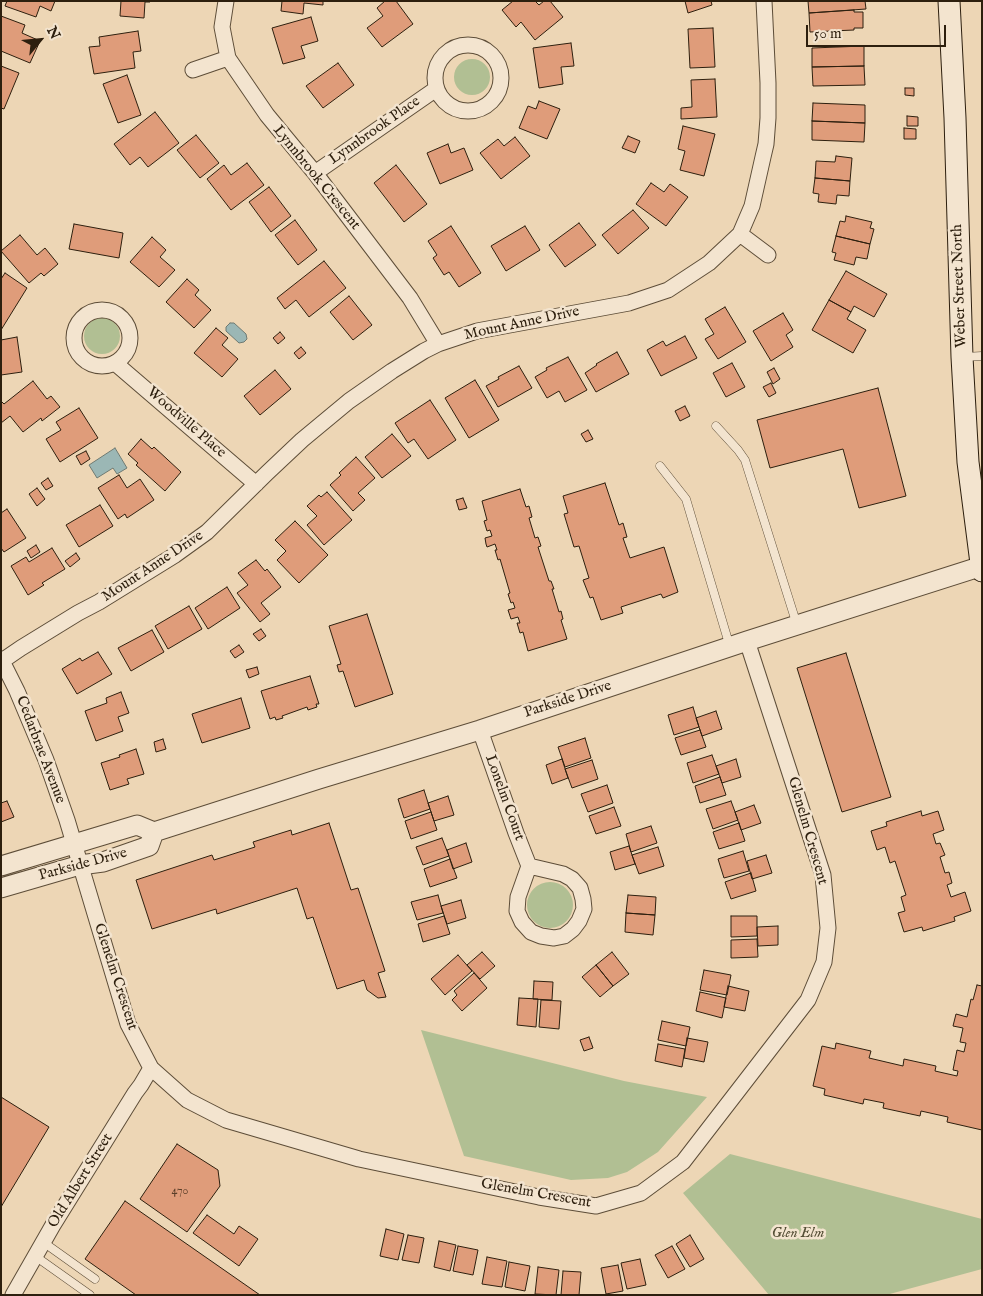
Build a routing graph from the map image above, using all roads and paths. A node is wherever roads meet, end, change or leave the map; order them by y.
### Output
1 (226, 1) edge
2 (764, 1) edge
3 (949, 1) edge
4 (228, 58) junction
5 (193, 70) dead end
6 (436, 89) junction
7 (315, 173) junction
8 (740, 234) junction
9 (768, 255) dead end
10 (438, 344) junction
11 (972, 357) edge
12 (115, 363) dead end
13 (716, 426) dead end
14 (660, 466) dead end
15 (256, 484) junction
16 (981, 567) edge
17 (797, 625) junction
18 (739, 644) junction
19 (2, 660) edge
20 (480, 730) junction
21 (154, 832) junction
22 (74, 844) junction
23 (1, 866) edge
24 (80, 866) junction
25 (529, 866) junction
26 (1, 888) edge
27 (151, 1068) junction
28 (43, 1242) junction
29 (35, 1256) junction
30 (96, 1279) dead end
31 (13, 1295) edge
32 (90, 1295) edge

1 - 4 street, Lynnbrook Crescent
2 - 8 street, Mount Anne Drive
3 - 11 main road, Weber Street North
4 - 5 street
4 - 7 street, Lynnbrook Crescent
6 - 6 street, Lynnbrook Place
6 - 7 street, Lynnbrook Place
7 - 10 street, Lynnbrook Crescent
8 - 9 street
8 - 10 street, Mount Anne Drive
10 - 15 street, Mount Anne Drive
11 - 16 main road, Weber Street North
12 - 15 street, Woodville Place
13 - 17 lane
14 - 18 lane
15 - 19 street, Mount Anne Drive
16 - 17 street, Parkside Drive
17 - 18 street, Parkside Drive
18 - 20 street, Parkside Drive
18 - 27 street, Glenelm Crescent
19 - 22 street, Cedarbrae Avenue
20 - 21 street, Parkside Drive
20 - 25 street, Lonelm Court
21 - 22 street, Parkside Drive
21 - 24 street, Parkside Drive
22 - 23 street, Parkside Drive
22 - 24 street, Glenelm Crescent
24 - 26 street, Parkside Drive
24 - 27 street, Glenelm Crescent
25 - 25 street
27 - 28 street, Old Albert Street
28 - 29 street, Old Albert Street
28 - 30 lane
29 - 31 street, Old Albert Street
29 - 32 lane

